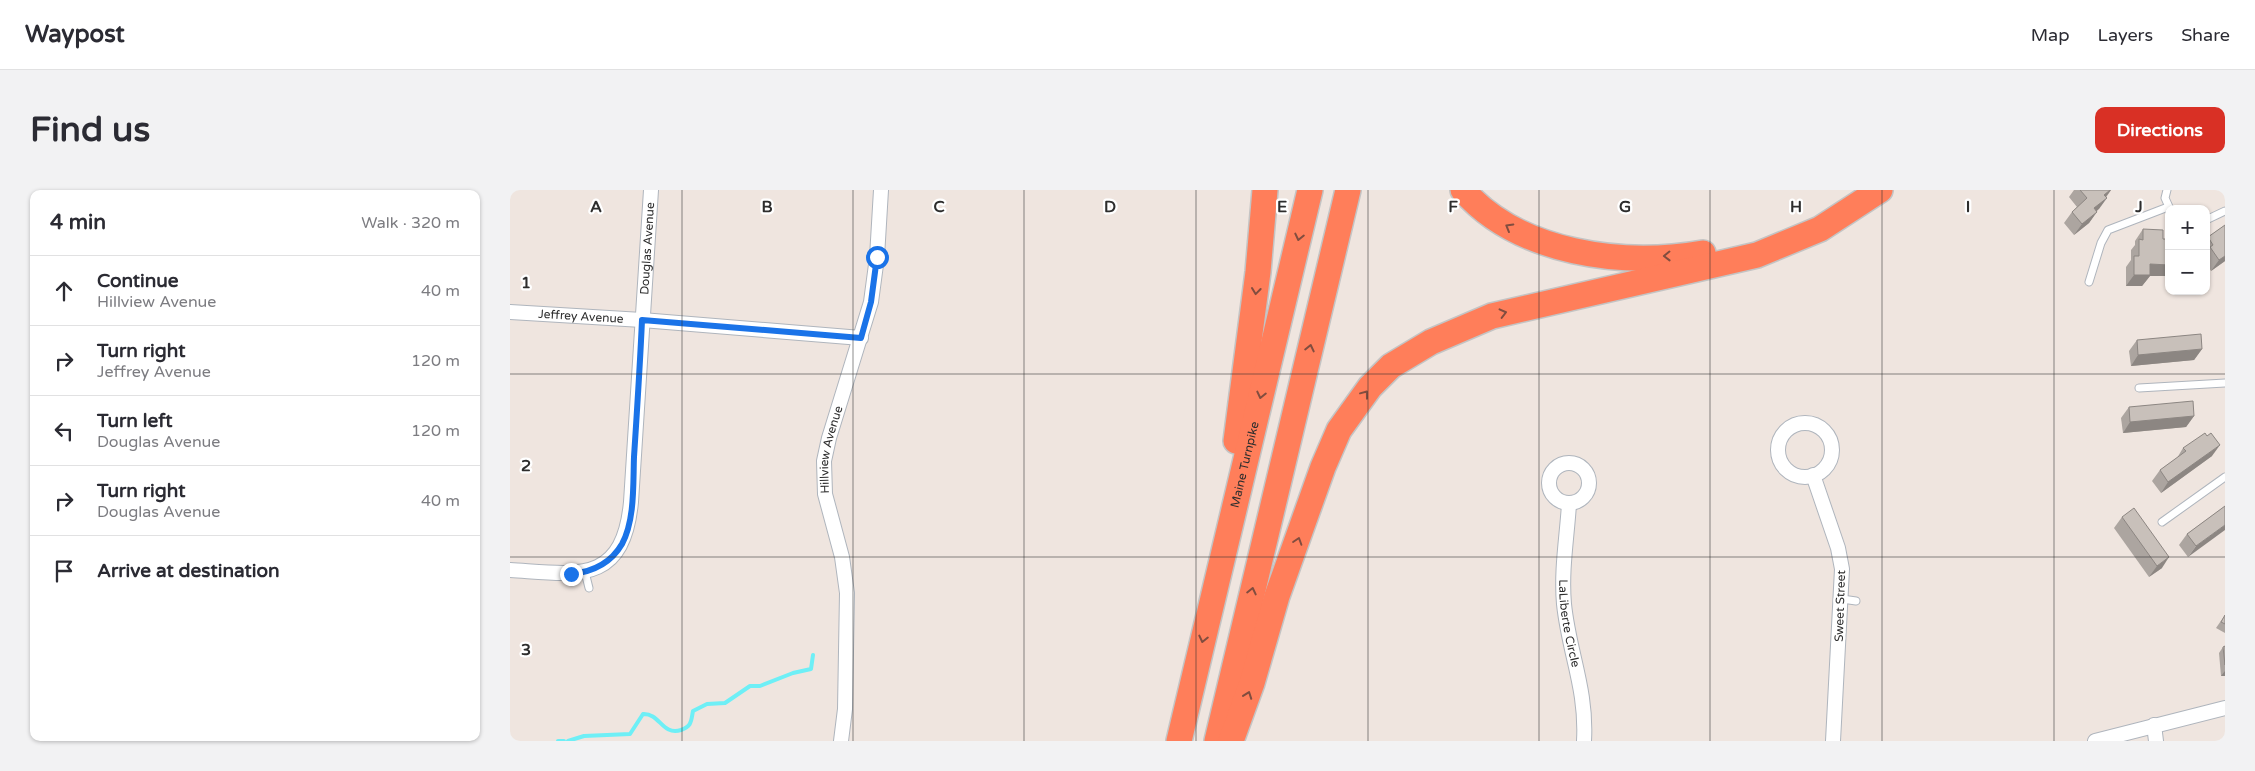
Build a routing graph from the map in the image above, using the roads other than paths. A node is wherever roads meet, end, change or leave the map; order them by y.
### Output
1 (651, 190) edge
2 (881, 190) edge
3 (1265, 190) edge
4 (1310, 190) edge
5 (1348, 190) edge
6 (1464, 190) edge
7 (1859, 190) edge
8 (1880, 190) edge
9 (2167, 190) edge
10 (2168, 205) edge
11 (2165, 209) edge
12 (2225, 211) edge
13 (2210, 218) edge
14 (2089, 282) dead end
15 (510, 312) edge
16 (642, 320) junction
17 (861, 338) junction
18 (2225, 383) edge
19 (2140, 388) dead end
20 (1813, 475) dead end
21 (2225, 477) edge
22 (1569, 504) dead end
23 (2162, 522) dead end
24 (510, 570) edge
25 (585, 572) junction
26 (589, 588) dead end
27 (1210, 611) junction
28 (2225, 708) edge
29 (2154, 725) junction
30 (841, 741) edge
31 (1179, 741) edge
32 (1216, 741) edge
33 (1231, 741) edge
34 (1584, 741) edge
35 (1833, 741) edge
36 (2095, 741) edge
37 (2156, 741) edge

1 - 16 street, Douglas Avenue
2 - 17 street, Hillview Avenue
3 -> 27 highway
4 -> 27 highway, Maine Turnpike
32 -> 5 highway
7 -> 6 highway
33 -> 8 highway
9 - 10 lane
11 - 14 lane
12 - 13 lane
15 - 16 street, Jeffrey Avenue
16 - 17 street, Jeffrey Avenue
16 - 25 street, Douglas Avenue
17 - 30 street, Hillview Avenue
18 - 19 lane
20 - 35 street, Sweet Street
21 - 23 lane
22 - 34 street, LaLiberte Circle
24 - 25 street, Douglas Avenue
25 - 26 lane
27 -> 31 highway, Maine Turnpike
28 - 29 street
29 - 36 street
29 - 37 street

